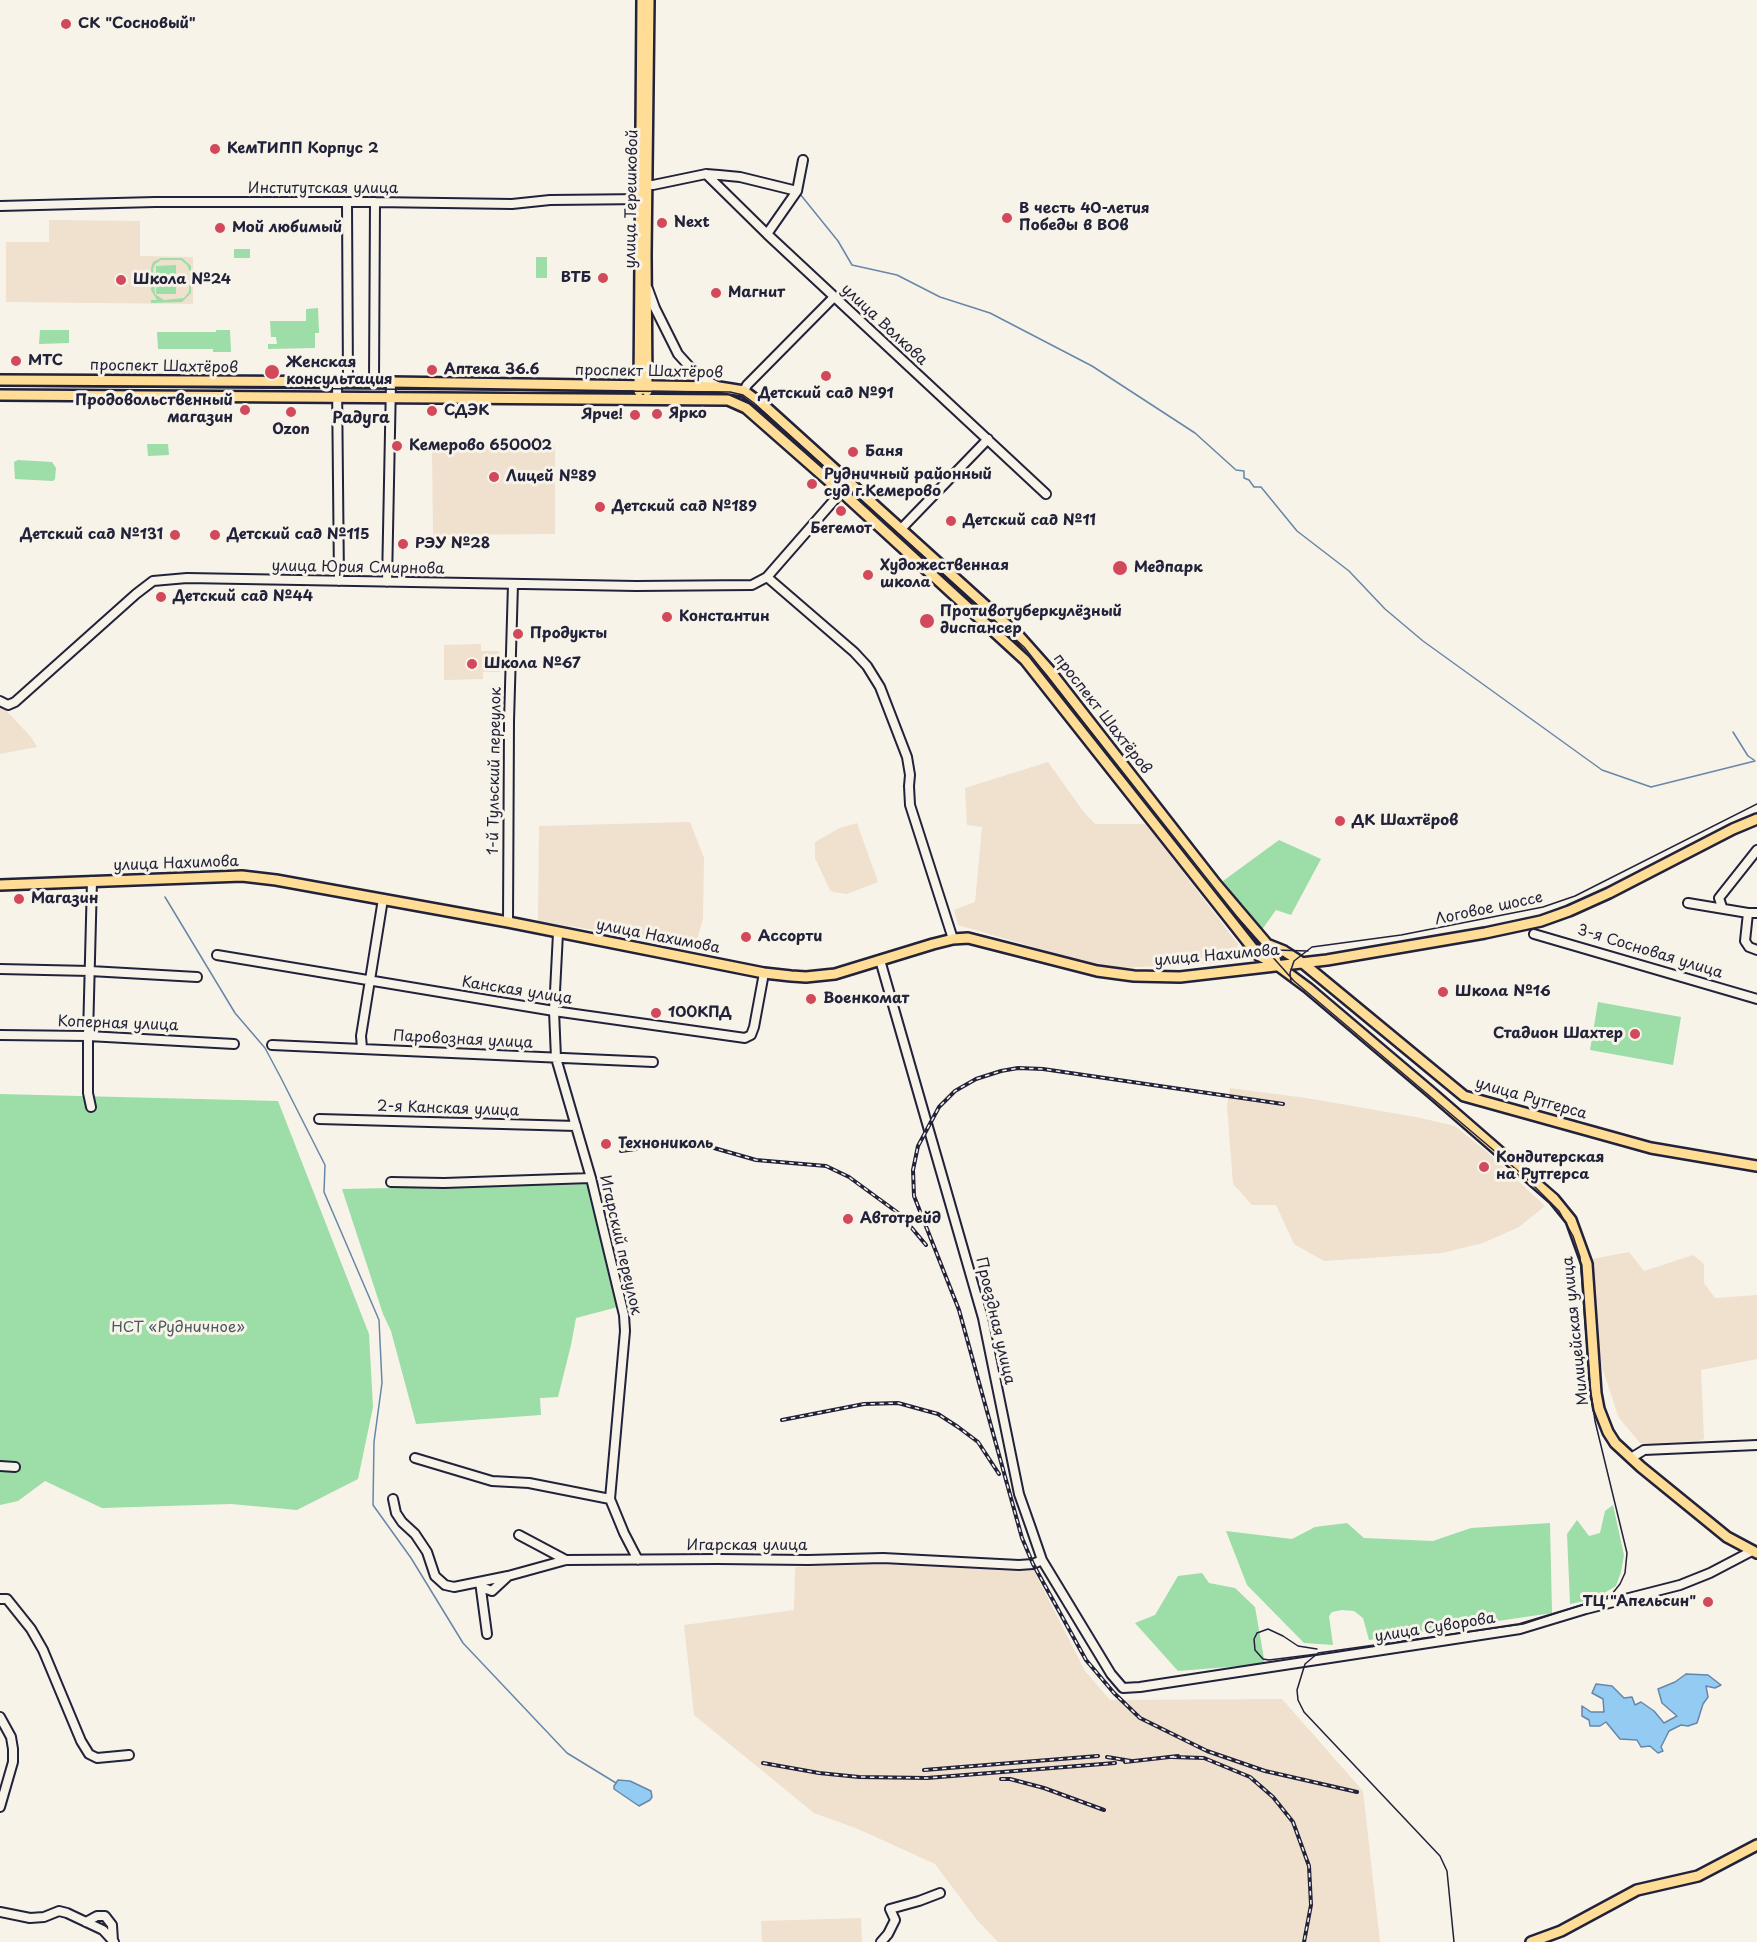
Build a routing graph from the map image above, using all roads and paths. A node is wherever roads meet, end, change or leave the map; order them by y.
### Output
1 (642, 0) edge
2 (649, 0) edge
3 (803, 160) dead end
4 (706, 174) junction
5 (643, 185) junction
6 (797, 191) junction
7 (643, 199) junction
8 (347, 202) junction
9 (375, 202) junction
10 (0, 206) edge
11 (767, 234) junction
12 (646, 282) junction
13 (834, 297) junction
14 (0, 380) edge
15 (337, 382) junction
16 (348, 382) junction
17 (374, 382) junction
18 (391, 382) junction
19 (643, 387) junction
20 (718, 387) junction
21 (744, 391) junction
22 (0, 395) edge
23 (337, 397) junction
24 (390, 397) junction
25 (643, 399) junction
26 (987, 439) junction
27 (850, 482) junction
28 (841, 491) junction
29 (1046, 495) dead end
30 (901, 529) junction
31 (767, 577) junction
32 (339, 581) junction
33 (387, 582) junction
34 (513, 584) junction
35 (3, 702) edge
36 (1757, 813) edge
37 (1757, 819) edge
38 (1757, 850) edge
39 (92, 881) junction
40 (0, 885) edge
41 (383, 899) junction
42 (1688, 903) dead end
43 (1722, 907) junction
44 (1748, 913) junction
45 (1757, 913) edge
46 (508, 922) junction
47 (558, 933) junction
48 (1534, 933) dead end
49 (953, 939) junction
50 (1267, 944) junction
51 (1757, 950) edge
52 (217, 955) dead end
53 (880, 960) junction
54 (1301, 962) junction
55 (1278, 965) junction
56 (0, 969) edge
57 (90, 971) junction
58 (764, 973) junction
59 (197, 977) dead end
60 (371, 981) junction
61 (1757, 999) edge
62 (554, 1011) junction
63 (0, 1035) edge
64 (88, 1036) junction
65 (234, 1044) dead end
66 (272, 1045) dead end
67 (362, 1048) junction
68 (556, 1058) junction
69 (653, 1062) dead end
70 (1457, 1091) junction
71 (91, 1107) dead end
72 (1449, 1108) junction
73 (319, 1119) dead end
74 (576, 1126) junction
75 (1757, 1166) edge
76 (591, 1178) junction
77 (391, 1182) dead end
78 (1757, 1445) edge
79 (414, 1458) dead end
80 (1631, 1458) junction
81 (0, 1466) edge
82 (15, 1467) dead end
83 (393, 1499) dead end
84 (610, 1499) junction
85 (519, 1535) dead end
86 (1755, 1551) edge
87 (566, 1560) junction
88 (638, 1560) junction
89 (1042, 1560) junction
90 (481, 1585) junction
91 (0, 1599) edge
92 (487, 1634) dead end
93 (1111, 1674) joint
94 (0, 1717) edge
95 (129, 1755) dead end
96 (0, 1807) edge
97 (1757, 1845) edge
98 (939, 1893) dead end
99 (0, 1912) edge
100 (86, 1922) junction
101 (113, 1942) edge
102 (881, 1942) edge
103 (1531, 1942) edge

1 - 5 main road, улица Терешковой
2 - 5 main road, улица Терешковой
3 - 6 street
4 - 5 street
4 - 6 street
4 - 11 street, улица Волкова
5 - 7 main road, улица Терешковой
6 - 11 street
7 - 9 street, Институтская улица
7 - 12 main road, улица Терешковой
7 - 19 main road, улица Терешковой
8 - 9 street, Институтская улица
8 - 10 street, Институтская улица
8 - 16 street
9 - 17 street
11 - 13 street, улица Волкова
12 - 19 main road, улица Терешковой
12 - 20 street
13 - 21 street
13 - 26 street, улица Волкова
14 - 15 main road, проспект Шахтёров
15 - 16 main road, проспект Шахтёров
15 - 23 street
16 - 17 main road, проспект Шахтёров
17 - 18 main road, проспект Шахтёров
18 - 19 main road, проспект Шахтёров
18 - 24 street
19 - 20 main road, проспект Шахтёров
19 - 25 main road, улица Терешковой
20 - 21 main road, проспект Шахтёров
21 - 27 main road, проспект Шахтёров
22 - 23 main road, проспект Шахтёров
23 - 24 main road, проспект Шахтёров
23 - 32 street
24 - 25 main road, проспект Шахтёров
24 - 33 street
25 - 28 main road, проспект Шахтёров
26 - 29 street, улица Волкова
26 - 30 street
27 - 28 street
27 - 30 main road, проспект Шахтёров
28 - 31 street
28 - 55 main road, проспект Шахтёров
30 - 50 main road, проспект Шахтёров
31 - 34 street, улица Юрия Смирнова
31 - 49 street
32 - 33 street, улица Юрия Смирнова
32 - 35 street, улица Юрия Смирнова
33 - 34 street, улица Юрия Смирнова
34 - 46 street, 1-й Тульский переулок
36 - 54 main road, Логовое шоссе
37 - 54 main road, Логовое шоссе
38 - 43 street
39 - 40 main road, улица Нахимова
39 - 41 main road, улица Нахимова
39 - 57 street
41 - 46 main road, улица Нахимова
41 - 60 street
42 - 43 street
43 - 44 street
44 - 45 street
44 - 51 street
46 - 47 main road, улица Нахимова
47 - 58 main road, улица Нахимова
47 - 62 street, Игарский переулок
48 - 61 street, 3-я Сосновая улица
49 - 53 main road, улица Нахимова
49 - 55 main road, улица Нахимова
50 - 54 main road, проспект Шахтёров
50 - 55 main road
52 - 60 street, Канская улица
53 - 58 main road, улица Нахимова
53 - 89 street, Проездная улица
54 - 55 main road, улица Нахимова
54 - 70 main road, улица Рутгерса
55 - 72 main road
56 - 57 street
57 - 59 street
57 - 64 street
58 - 62 street, Канская улица
60 - 62 street, Канская улица
60 - 67 street
62 - 68 street, Игарский переулок
63 - 64 street, Коперная улица
64 - 65 street, Коперная улица
64 - 71 street
66 - 67 street, Паровозная улица
67 - 68 street, Паровозная улица
68 - 69 street, Паровозная улица
68 - 74 street, Игарский переулок
70 - 72 main road
70 - 75 main road, улица Рутгерса
72 - 80 main road, Милицейская улица
73 - 74 street, 2-я Канская улица
74 - 76 street, Игарский переулок
76 - 77 street
76 - 84 street, Игарский переулок
78 - 80 street
79 - 84 street
80 - 86 main road, Милицейская улица
81 - 82 street
83 - 90 street, Игарская улица
84 - 88 street, Игарский переулок
85 - 87 street
86 - 93 street, улица Суворова
87 - 88 street, Игарская улица
87 - 90 street, Игарская улица
88 - 89 street, Игарская улица
89 - 93 street, Проездная улица
90 - 92 street
91 - 95 street
94 - 96 street
97 - 103 main road
98 - 102 street
99 - 100 street
100 - 101 street
100 - 101 street

